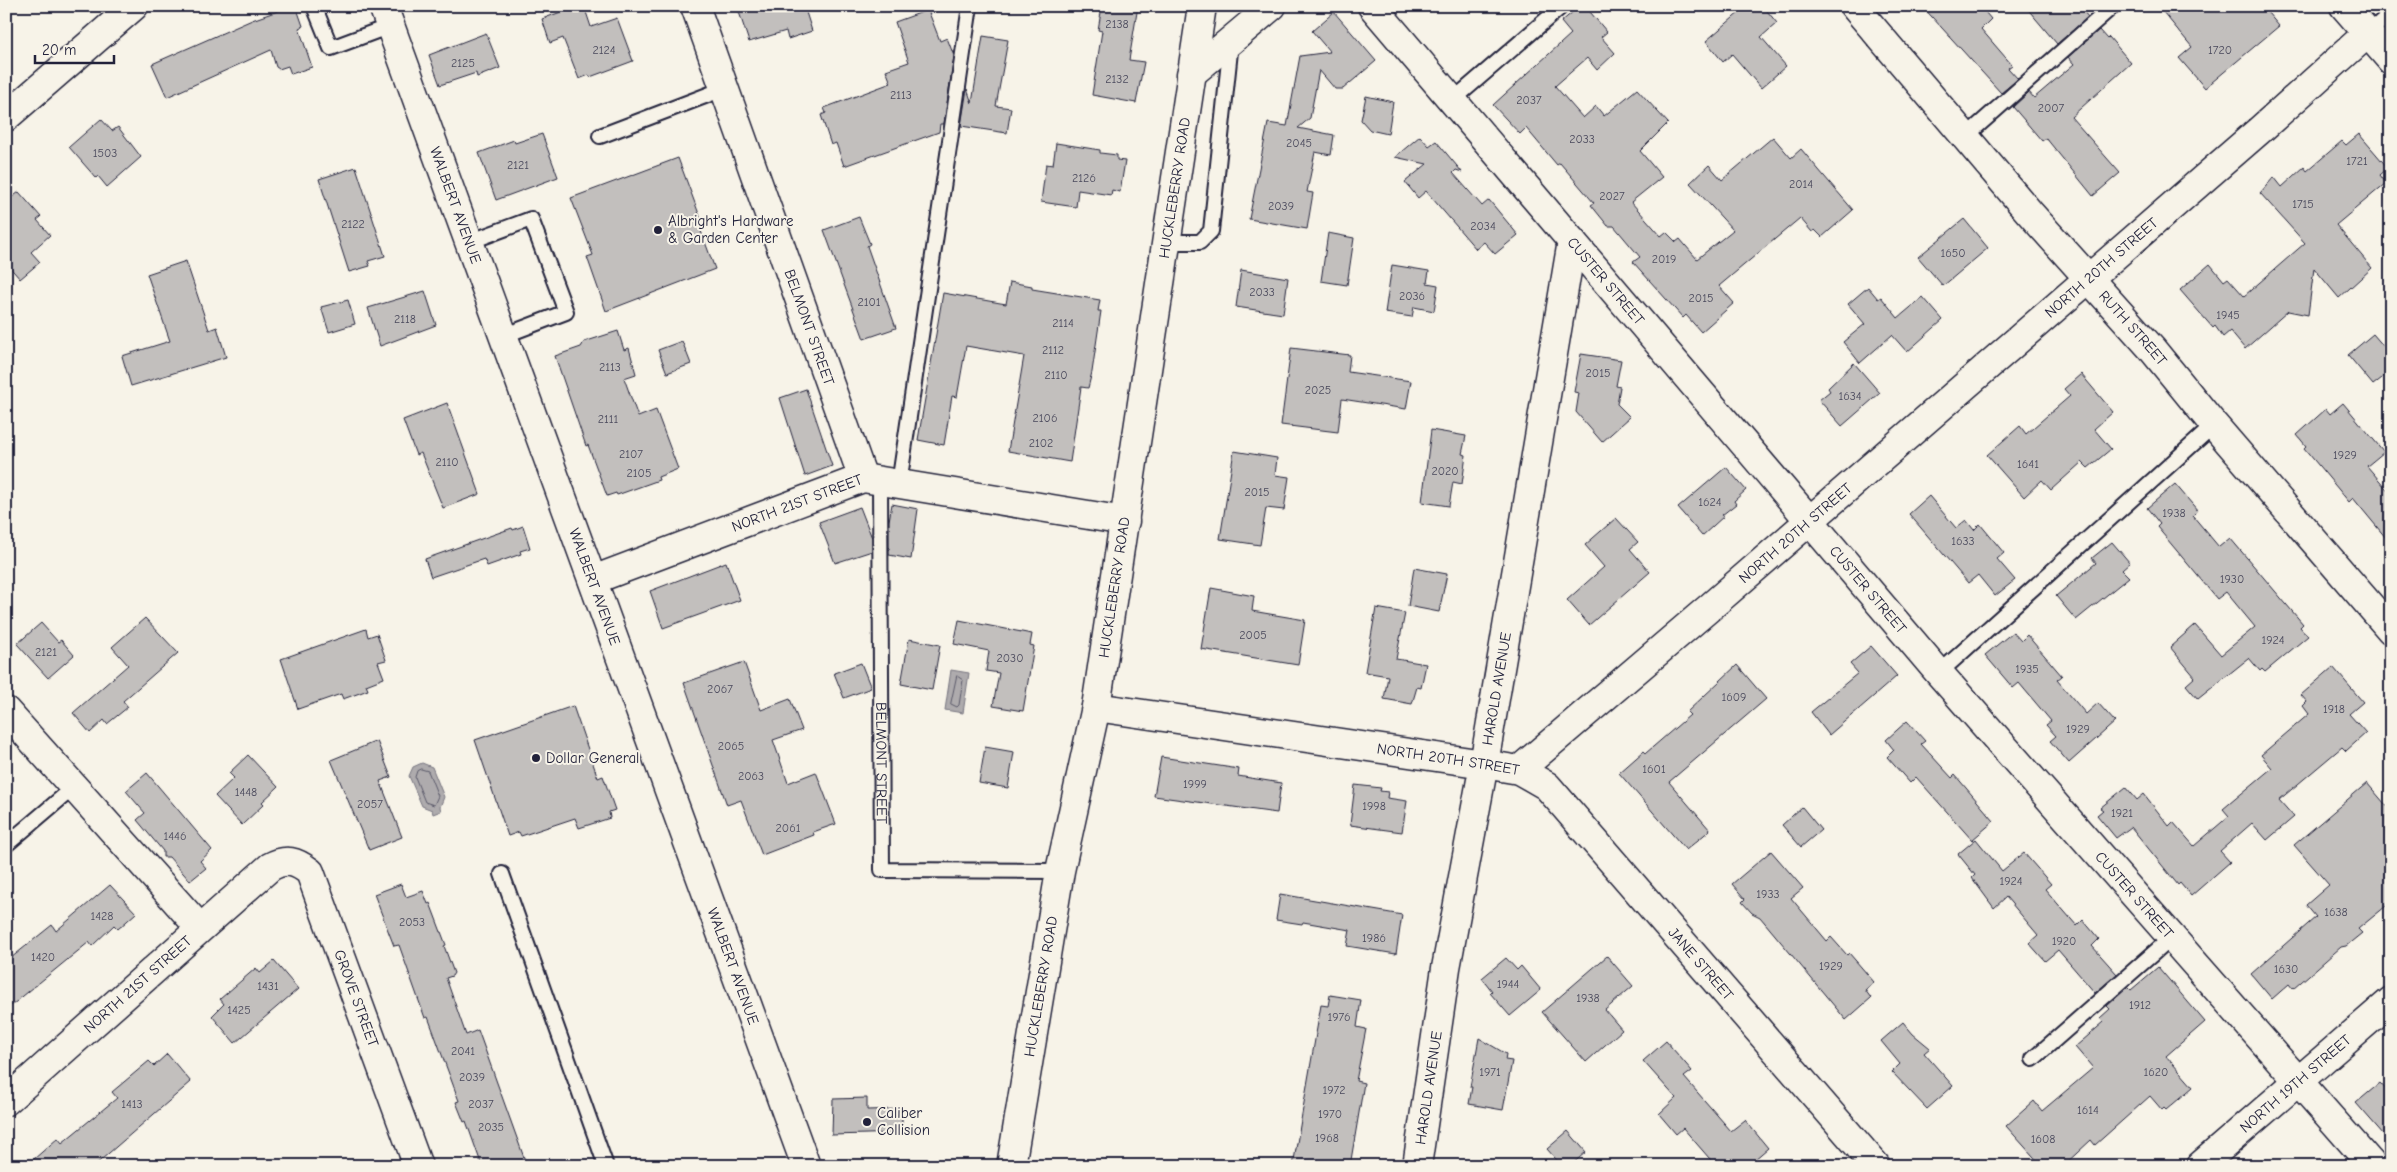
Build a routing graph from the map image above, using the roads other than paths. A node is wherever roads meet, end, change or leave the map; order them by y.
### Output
1 (134, 6) edge
2 (314, 6) edge
3 (696, 6) edge
4 (970, 6) edge
5 (1202, 6) edge
6 (1272, 6) edge
7 (1372, 6) edge
8 (1562, 6) edge
9 (1854, 6) edge
10 (2344, 6) edge
11 (2105, 9) edge
12 (2391, 13) edge
13 (386, 16) edge
14 (2368, 34) junction
15 (1231, 40) junction
16 (2391, 60) edge
17 (1191, 74) junction
18 (726, 88) junction
19 (1452, 101) junction
20 (6, 117) edge
21 (600, 136) dead end
22 (1965, 137) junction
23 (1572, 241) junction
24 (469, 242) junction
25 (1166, 242) junction
26 (2088, 278) junction
27 (503, 336) junction
28 (2214, 426) junction
29 (881, 481) junction
30 (1810, 520) junction
31 (1125, 521) junction
32 (593, 580) junction
33 (2391, 630) edge
34 (1939, 673) junction
35 (1096, 706) junction
36 (6, 711) edge
37 (1484, 764) junction
38 (1519, 770) junction
39 (74, 788) junction
40 (6, 845) edge
41 (270, 867) joint
42 (1060, 871) junction
43 (502, 874) dead end
44 (200, 928) junction
45 (2172, 937) junction
46 (2391, 1001) edge
47 (2033, 1059) dead end
48 (2298, 1081) junction
49 (6, 1101) edge
50 (418, 1166) edge
51 (606, 1166) edge
52 (806, 1166) edge
53 (1011, 1166) edge
54 (1417, 1166) edge
55 (1876, 1166) edge
56 (2200, 1166) edge
57 (2373, 1166) edge

1 - 20 street
2 - 13 lane
3 - 18 street, BELMONT STREET
4 - 29 lane
5 - 17 street, HUCKLEBERRY ROAD
6 - 15 street
7 - 19 street, CUSTER STREET
8 - 19 lane
9 - 22 street, RUTH STREET
10 - 14 street
11 - 22 lane
12 - 14 lane, NORTH 20TH STREET
13 - 24 street, WALBERT AVENUE
14 - 16 street
14 - 26 street, NORTH 20TH STREET
15 - 17 street
15 - 25 lane
17 - 25 street, HUCKLEBERRY ROAD
18 - 21 lane
18 - 29 street, BELMONT STREET
19 - 23 street, CUSTER STREET
22 - 26 street, RUTH STREET
23 - 30 street, CUSTER STREET
23 - 37 street, HAROLD AVENUE
24 - 27 street, WALBERT AVENUE
24 - 27 lane
25 - 31 street, HUCKLEBERRY ROAD
26 - 28 street, RUTH STREET
26 - 30 street, NORTH 20TH STREET
27 - 32 street, WALBERT AVENUE
28 - 33 street, RUTH STREET
28 - 34 lane
29 - 31 street, NORTH 21ST STREET
29 - 32 street, NORTH 21ST STREET
29 - 42 lane, BELMONT STREET
30 - 34 street, CUSTER STREET
30 - 38 street, NORTH 20TH STREET
31 - 35 street, HUCKLEBERRY ROAD
32 - 52 street, WALBERT AVENUE
34 - 45 street, CUSTER STREET
35 - 37 street, NORTH 20TH STREET
35 - 42 street, HUCKLEBERRY ROAD
36 - 39 street
37 - 38 street, NORTH 20TH STREET
37 - 54 street, HAROLD AVENUE
38 - 55 street, JANE STREET
39 - 40 lane
39 - 44 street
41 - 44 street, NORTH 21ST STREET
41 - 50 street, GROVE STREET
42 - 53 street, HUCKLEBERRY ROAD
43 - 51 lane
44 - 49 street, NORTH 21ST STREET
45 - 47 lane
45 - 48 street, CUSTER STREET
46 - 48 street, NORTH 19TH STREET
48 - 56 street, NORTH 19TH STREET
48 - 57 street, CUSTER STREET

